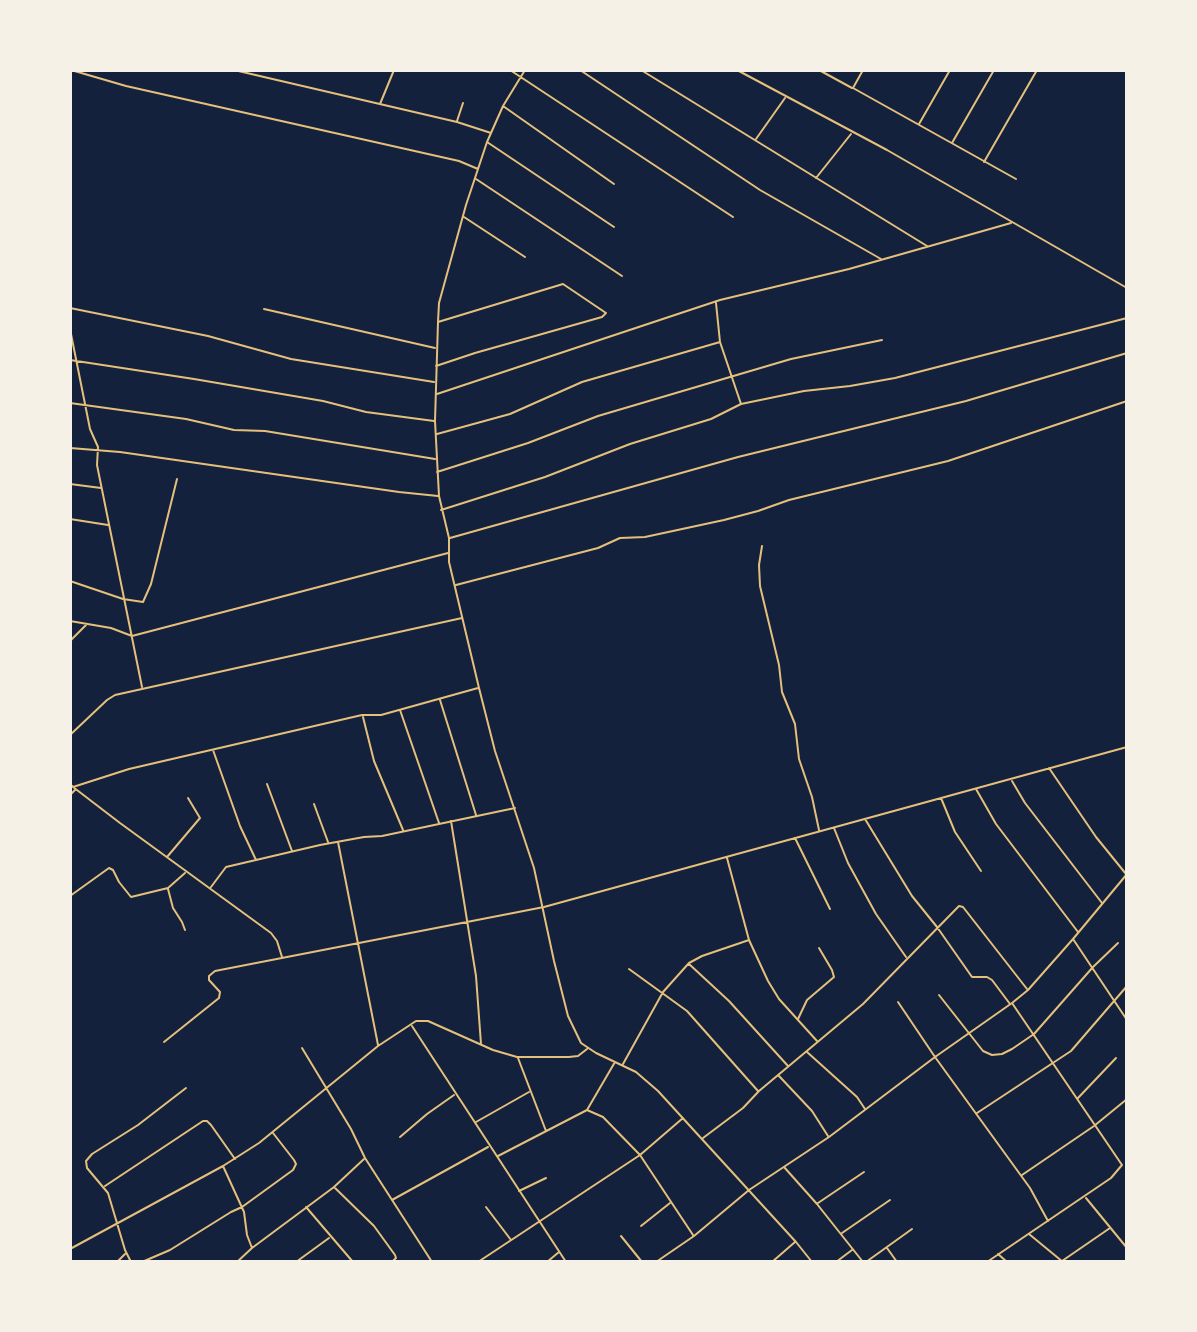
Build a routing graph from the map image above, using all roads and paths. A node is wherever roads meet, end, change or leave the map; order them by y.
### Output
1 (71, 70) edge
2 (234, 70) edge
3 (265, 70) edge
4 (394, 70) edge
5 (510, 70) edge
6 (525, 70) edge
7 (580, 70) edge
8 (641, 70) edge
9 (737, 70) edge
10 (863, 70) edge
11 (950, 70) edge
12 (994, 70) edge
13 (1037, 70) edge
14 (822, 71) edge
15 (263, 75) junction
16 (521, 76) junction
17 (853, 88) junction
18 (786, 97) junction
19 (463, 103) dead end
20 (696, 103) dead end
21 (380, 104) junction
22 (503, 106) junction
23 (457, 122) junction
24 (918, 125) junction
25 (852, 132) junction
26 (492, 133) junction
27 (755, 139) junction
28 (488, 142) junction
29 (951, 144) junction
30 (984, 162) junction
31 (479, 169) junction
32 (475, 178) junction
33 (817, 179) junction
34 (1016, 179) dead end
35 (614, 184) dead end
36 (463, 216) junction
37 (733, 217) dead end
38 (1011, 223) junction
39 (614, 227) dead end
40 (928, 247) junction
41 (525, 257) dead end
42 (882, 260) junction
43 (622, 276) dead end
44 (1127, 288) edge
45 (716, 302) junction
46 (70, 308) edge
47 (264, 309) dead end
48 (1127, 318) edge
49 (438, 322) junction
50 (70, 329) edge
51 (881, 341) dead end
52 (720, 342) junction
53 (436, 348) junction
54 (1127, 353) edge
55 (70, 360) edge
56 (76, 361) junction
57 (435, 366) junction
58 (730, 377) junction
59 (435, 382) junction
60 (436, 394) junction
61 (1127, 401) edge
62 (70, 403) edge
63 (741, 404) junction
64 (85, 405) junction
65 (435, 421) junction
66 (436, 434) junction
67 (70, 448) edge
68 (97, 451) junction
69 (436, 459) junction
70 (437, 472) junction
71 (177, 479) dead end
72 (70, 484) edge
73 (102, 488) junction
74 (439, 496) junction
75 (442, 510) junction
76 (70, 519) edge
77 (109, 525) junction
78 (449, 538) junction
79 (762, 546) dead end
80 (448, 552) junction
81 (70, 581) edge
82 (455, 585) junction
83 (123, 599) junction
84 (463, 618) junction
85 (70, 621) edge
86 (87, 624) junction
87 (132, 636) junction
88 (70, 640) edge
89 (142, 687) junction
90 (479, 688) junction
91 (440, 699) junction
92 (400, 710) junction
93 (362, 715) junction
94 (70, 735) edge
95 (1127, 747) edge
96 (1122, 749) junction
97 (213, 750) junction
98 (1127, 755) edge
99 (1049, 767) junction
100 (1011, 779) junction
101 (70, 784) edge
102 (267, 784) dead end
103 (75, 788) junction
104 (975, 788) junction
105 (70, 794) edge
106 (940, 797) junction
107 (188, 798) dead end
108 (314, 804) dead end
109 (515, 808) junction
110 (477, 816) junction
111 (864, 818) junction
112 (451, 821) junction
113 (440, 824) junction
114 (834, 827) junction
115 (403, 831) junction
116 (819, 831) junction
117 (795, 837) junction
118 (338, 842) junction
119 (329, 843) junction
120 (292, 852) junction
121 (726, 856) junction
122 (166, 858) junction
123 (256, 860) junction
124 (981, 871) dead end
125 (186, 872) junction
126 (1127, 874) edge
127 (168, 888) junction
128 (211, 888) junction
129 (70, 896) edge
130 (1102, 904) junction
131 (544, 907) junction
132 (830, 909) dead end
133 (467, 920) junction
134 (937, 927) junction
135 (185, 930) dead end
136 (1079, 933) junction
137 (1073, 939) junction
138 (749, 940) junction
139 (1118, 943) dead end
140 (357, 944) junction
141 (818, 948) dead end
142 (282, 958) junction
143 (907, 958) junction
144 (689, 964) junction
145 (1093, 967) junction
146 (629, 969) dead end
147 (1127, 986) edge
148 (1028, 990) junction
149 (663, 992) junction
150 (939, 995) dead end
151 (1114, 1001) junction
152 (898, 1002) dead end
153 (1011, 1003) junction
154 (797, 1020) junction
155 (1127, 1020) edge
156 (411, 1024) junction
157 (968, 1034) junction
158 (1034, 1034) junction
159 (164, 1042) dead end
160 (818, 1042) junction
161 (481, 1045) junction
162 (378, 1046) junction
163 (302, 1048) dead end
164 (587, 1049) junction
165 (806, 1051) junction
166 (517, 1057) junction
167 (935, 1057) junction
168 (1116, 1058) dead end
169 (615, 1061) junction
170 (1054, 1063) junction
171 (622, 1065) junction
172 (788, 1066) junction
173 (778, 1075) junction
174 (186, 1088) dead end
175 (326, 1090) junction
176 (530, 1091) junction
177 (759, 1091) junction
178 (455, 1094) junction
179 (1077, 1098) junction
180 (1127, 1098) edge
181 (587, 1110) junction
182 (866, 1110) junction
183 (977, 1113) junction
184 (683, 1118) junction
185 (474, 1123) junction
186 (1094, 1126) junction
187 (546, 1132) junction
188 (272, 1133) junction
189 (400, 1137) dead end
190 (829, 1137) junction
191 (703, 1138) junction
192 (490, 1146) junction
193 (640, 1155) junction
194 (497, 1156) junction
195 (235, 1158) junction
196 (365, 1158) junction
197 (1127, 1159) edge
198 (1122, 1165) junction
199 (223, 1166) junction
200 (783, 1167) junction
201 (864, 1172) dead end
202 (1021, 1176) junction
203 (546, 1178) dead end
204 (104, 1186) junction
205 (334, 1186) junction
206 (749, 1190) junction
207 (519, 1191) junction
208 (1084, 1196) junction
209 (391, 1200) junction
210 (890, 1200) dead end
211 (671, 1202) junction
212 (817, 1204) junction
213 (486, 1207) dead end
214 (242, 1208) junction
215 (306, 1208) junction
216 (1048, 1221) junction
217 (539, 1222) junction
218 (116, 1224) junction
219 (641, 1226) dead end
220 (1110, 1228) junction
221 (912, 1229) dead end
222 (840, 1233) junction
223 (1029, 1234) junction
224 (621, 1236) dead end
225 (694, 1236) junction
226 (331, 1237) junction
227 (511, 1240) junction
228 (796, 1242) junction
229 (70, 1248) edge
230 (252, 1248) junction
231 (887, 1248) junction
232 (1127, 1248) edge
233 (853, 1249) junction
234 (559, 1251) junction
235 (126, 1253) junction
236 (999, 1254) junction
237 (1062, 1261) edge
238 (117, 1262) edge
239 (131, 1262) edge
240 (142, 1262) edge
241 (237, 1262) edge
242 (296, 1262) edge
243 (354, 1262) edge
244 (392, 1262) edge
245 (432, 1262) edge
246 (478, 1262) edge
247 (547, 1262) edge
248 (566, 1262) edge
249 (642, 1262) edge
250 (656, 1262) edge
251 (772, 1262) edge
252 (811, 1262) edge
253 (836, 1262) edge
254 (864, 1262) edge
255 (897, 1262) edge
256 (986, 1262) edge
257 (1007, 1262) edge

1 - 31 street
2 - 15 street
3 - 15 street
4 - 21 street
5 - 16 street
6 - 16 street
7 - 42 street
8 - 33 street
9 - 18 street
10 - 17 street
11 - 24 street
12 - 29 street
13 - 30 street
14 - 17 street
15 - 21 street
16 - 22 street
16 - 37 street
17 - 24 street
18 - 25 street
18 - 27 street
19 - 23 street
20 - 27 street
21 - 23 street
22 - 26 street
22 - 35 street
23 - 26 street
24 - 29 street
25 - 33 street
25 - 38 street
26 - 28 street
27 - 33 street
28 - 31 street
28 - 39 street
29 - 30 street
30 - 34 street
31 - 32 street
32 - 36 street
32 - 43 street
33 - 40 street
36 - 41 street
36 - 49 street
38 - 40 street
38 - 44 street
40 - 42 street
42 - 45 street
45 - 52 street
45 - 60 street
46 - 59 street
47 - 53 street
48 - 63 street
49 - 53 street
49 - 57 street
50 - 56 street
51 - 58 street
52 - 58 street
52 - 66 street
53 - 57 street
54 - 78 street
55 - 56 street
56 - 64 street
56 - 65 street
57 - 59 street
58 - 63 street
58 - 70 street
59 - 60 street
60 - 65 street
61 - 82 street
62 - 64 street
63 - 75 street
64 - 68 street
64 - 69 street
65 - 66 street
66 - 69 street
67 - 68 street
68 - 73 street
68 - 74 street
69 - 70 street
70 - 74 street
71 - 83 street
72 - 73 street
73 - 77 street
74 - 75 street
75 - 78 street
76 - 77 street
77 - 83 street
78 - 80 street
79 - 116 street
80 - 82 street
80 - 87 street
81 - 83 street
82 - 84 street
83 - 87 street
84 - 89 street
84 - 90 street
85 - 86 street
86 - 87 street
86 - 88 street
87 - 89 street
89 - 94 street
90 - 91 street
90 - 109 street
91 - 92 street
91 - 110 street
92 - 93 street
92 - 113 street
93 - 97 street
93 - 115 street
95 - 96 street
96 - 98 street
96 - 99 street
97 - 103 street
97 - 123 street
99 - 100 street
99 - 126 street
100 - 104 street
100 - 130 street
101 - 103 street
102 - 120 street
103 - 105 street
103 - 122 street
104 - 106 street
104 - 136 street
106 - 111 street
106 - 124 street
107 - 122 street
108 - 119 street
109 - 110 street
109 - 131 street
110 - 112 street
111 - 114 street
111 - 134 street
112 - 113 street
112 - 133 street
113 - 115 street
114 - 116 street
114 - 143 street
115 - 118 street
116 - 117 street
117 - 121 street
117 - 132 street
118 - 119 street
118 - 140 street
119 - 120 street
120 - 123 street
121 - 131 street
121 - 138 street
122 - 125 street
123 - 128 street
125 - 127 street
125 - 128 street
126 - 130 street
127 - 129 street
127 - 135 street
128 - 142 street
130 - 136 street
131 - 133 street
131 - 164 street
133 - 140 street
133 - 161 street
134 - 143 street
134 - 148 street
134 - 153 street
136 - 137 street
137 - 145 street
137 - 148 street
138 - 144 street
138 - 154 street
139 - 145 street
140 - 142 street
140 - 162 street
141 - 154 street
142 - 159 street
143 - 160 street
144 - 149 street
144 - 172 street
145 - 151 street
145 - 158 street
146 - 149 street
147 - 151 street
148 - 153 street
149 - 171 street
149 - 177 street
150 - 157 street
151 - 155 street
151 - 170 street
152 - 167 street
153 - 157 street
153 - 158 street
154 - 160 street
156 - 161 street
156 - 162 street
156 - 178 street
157 - 158 street
157 - 167 street
158 - 170 street
160 - 165 street
161 - 166 street
162 - 175 street
163 - 175 street
164 - 166 street
164 - 169 street
165 - 172 street
165 - 182 street
166 - 176 street
167 - 182 street
167 - 183 street
168 - 179 street
169 - 171 street
169 - 181 street
170 - 179 street
170 - 183 street
171 - 184 street
172 - 173 street
173 - 177 street
173 - 190 street
174 - 204 street
175 - 188 street
175 - 196 street
176 - 185 street
176 - 187 street
177 - 191 street
178 - 185 street
178 - 189 street
179 - 186 street
180 - 186 street
181 - 187 street
181 - 193 street
182 - 190 street
183 - 202 street
184 - 191 street
184 - 193 street
185 - 192 street
186 - 198 street
186 - 202 street
187 - 194 street
188 - 195 street
188 - 214 street
190 - 200 street
191 - 206 street
192 - 194 street
192 - 209 street
193 - 211 street
193 - 217 street
194 - 207 street
195 - 199 street
195 - 204 street
196 - 205 street
196 - 209 street
197 - 198 street
198 - 208 street
199 - 214 street
199 - 218 street
200 - 206 street
200 - 212 street
201 - 212 street
202 - 216 street
203 - 207 street
204 - 218 street
205 - 215 street
205 - 244 street
206 - 225 street
206 - 228 street
207 - 217 street
208 - 216 street
208 - 220 street
209 - 245 street
210 - 222 street
211 - 219 street
211 - 225 street
212 - 222 street
213 - 227 street
214 - 230 street
214 - 240 street
215 - 226 street
215 - 230 street
216 - 223 street
217 - 227 street
217 - 234 street
218 - 229 street
218 - 235 street
220 - 232 street
220 - 237 street
221 - 231 street
222 - 233 street
223 - 236 street
223 - 237 street
224 - 249 street
225 - 250 street
226 - 242 street
226 - 243 street
227 - 246 street
228 - 251 street
228 - 252 street
230 - 241 street
231 - 254 street
231 - 255 street
233 - 253 street
233 - 254 street
234 - 247 street
234 - 248 street
235 - 238 street
235 - 239 street
236 - 256 street
236 - 257 street

